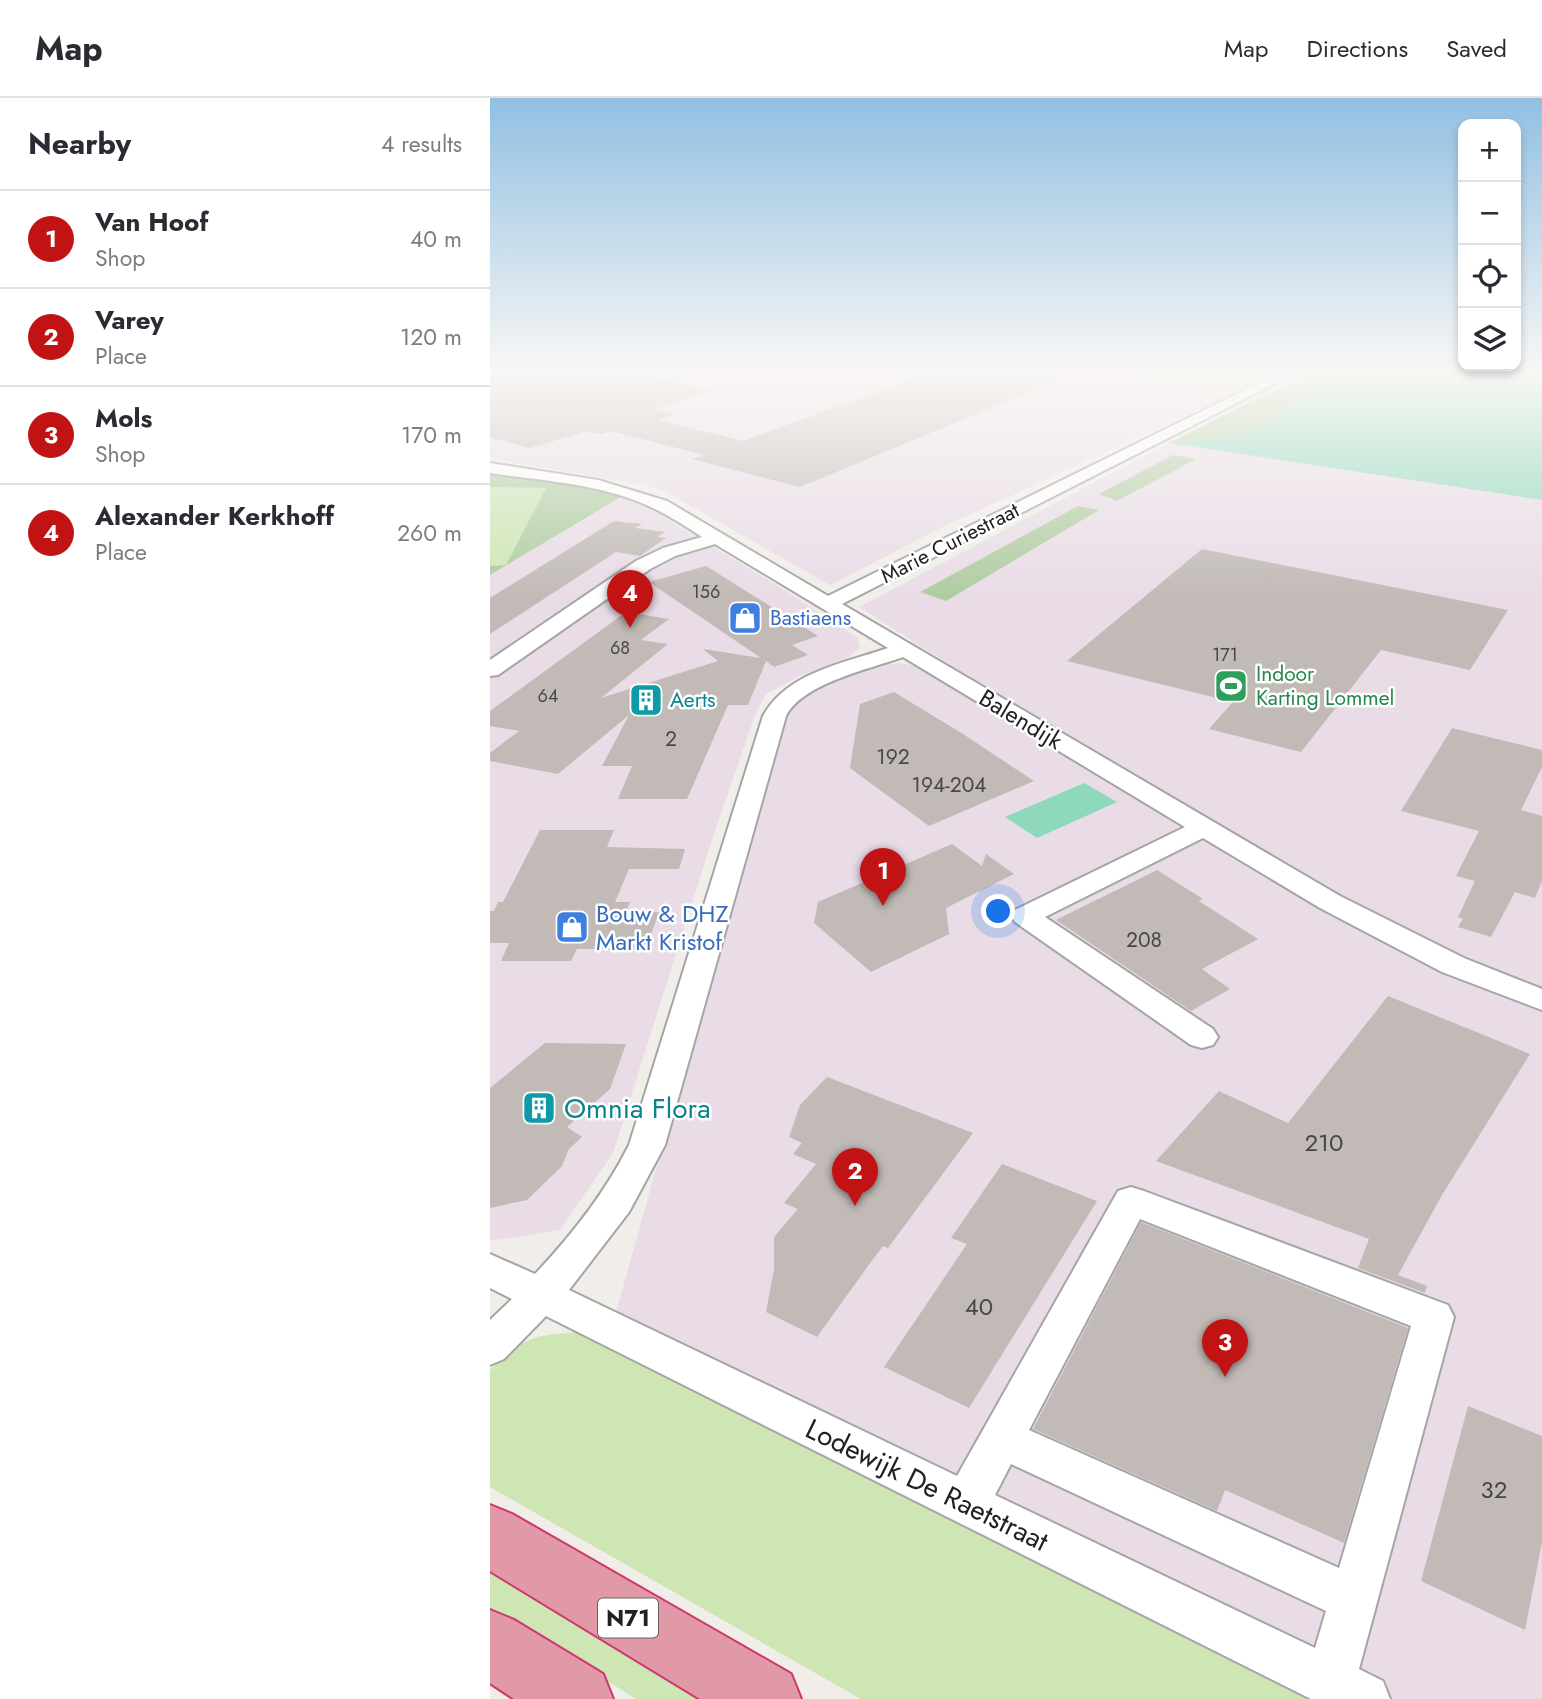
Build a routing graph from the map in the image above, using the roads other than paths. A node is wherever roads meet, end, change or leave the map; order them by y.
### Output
1 (1139, 447) edge
2 (490, 468) edge
3 (717, 538) junction
4 (827, 604) junction
5 (904, 650) junction
6 (490, 670) edge
7 (1204, 827) junction
8 (1542, 1000) edge
9 (1202, 1037) dead end
10 (490, 1270) edge
11 (540, 1295) junction
12 (490, 1346) edge
13 (1001, 1438) junction
14 (965, 1504) junction
15 (490, 1536) edge
16 (1353, 1599) junction
17 (490, 1644) edge
18 (1347, 1690) edge
19 (578, 1699) edge
20 (766, 1699) edge

1 - 4 street, Marie Curiestraat
2 - 3 street, Balendijk
3 - 4 street, Balendijk
3 - 6 street
4 - 5 street, Balendijk
5 - 7 street, Balendijk
5 - 11 street
7 - 8 street, Balendijk
7 - 9 street
10 - 11 street, Lodewijk De Raetstraat
11 - 12 street
11 - 14 street, Lodewijk De Raetstraat
13 - 14 street
13 - 16 street
13 - 16 street
14 - 18 street, Lodewijk De Raetstraat
15 - 20 highway, N71
16 - 18 street
17 - 19 highway

